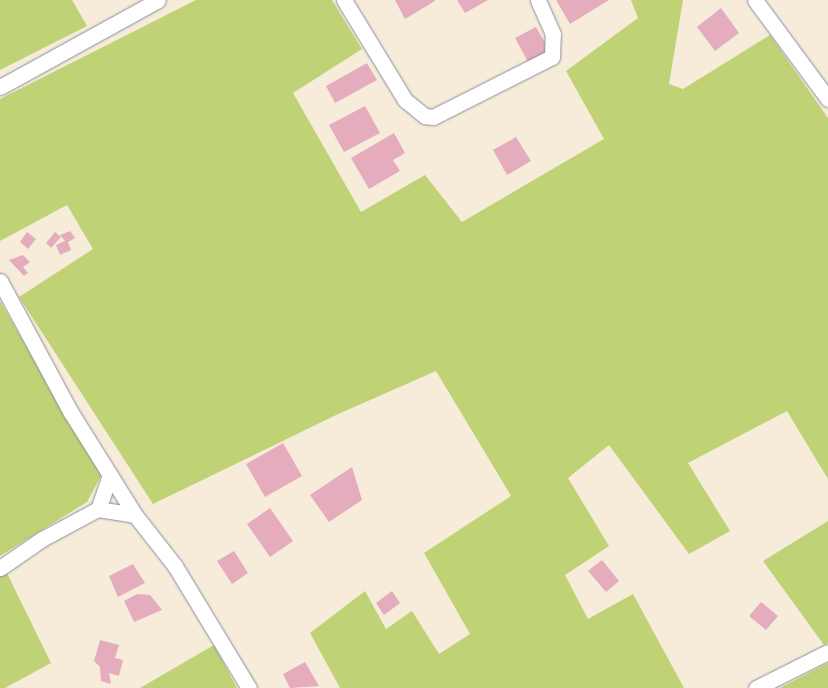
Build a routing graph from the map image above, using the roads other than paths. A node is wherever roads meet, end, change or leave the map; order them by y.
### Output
1 (158, 0) edge
2 (344, 0) edge
3 (538, 0) edge
4 (755, 0) edge
5 (0, 86) edge
6 (828, 99) edge
7 (0, 281) edge
8 (110, 475) junction
9 (98, 509) junction
10 (135, 515) junction
11 (0, 568) edge
12 (828, 652) edge
13 (249, 688) edge
14 (756, 688) edge

1 - 5 street
2 - 3 street
4 - 6 street
7 - 8 street
8 - 9 street
8 - 10 street
9 - 10 street
9 - 11 street
10 - 13 street
12 - 14 street

